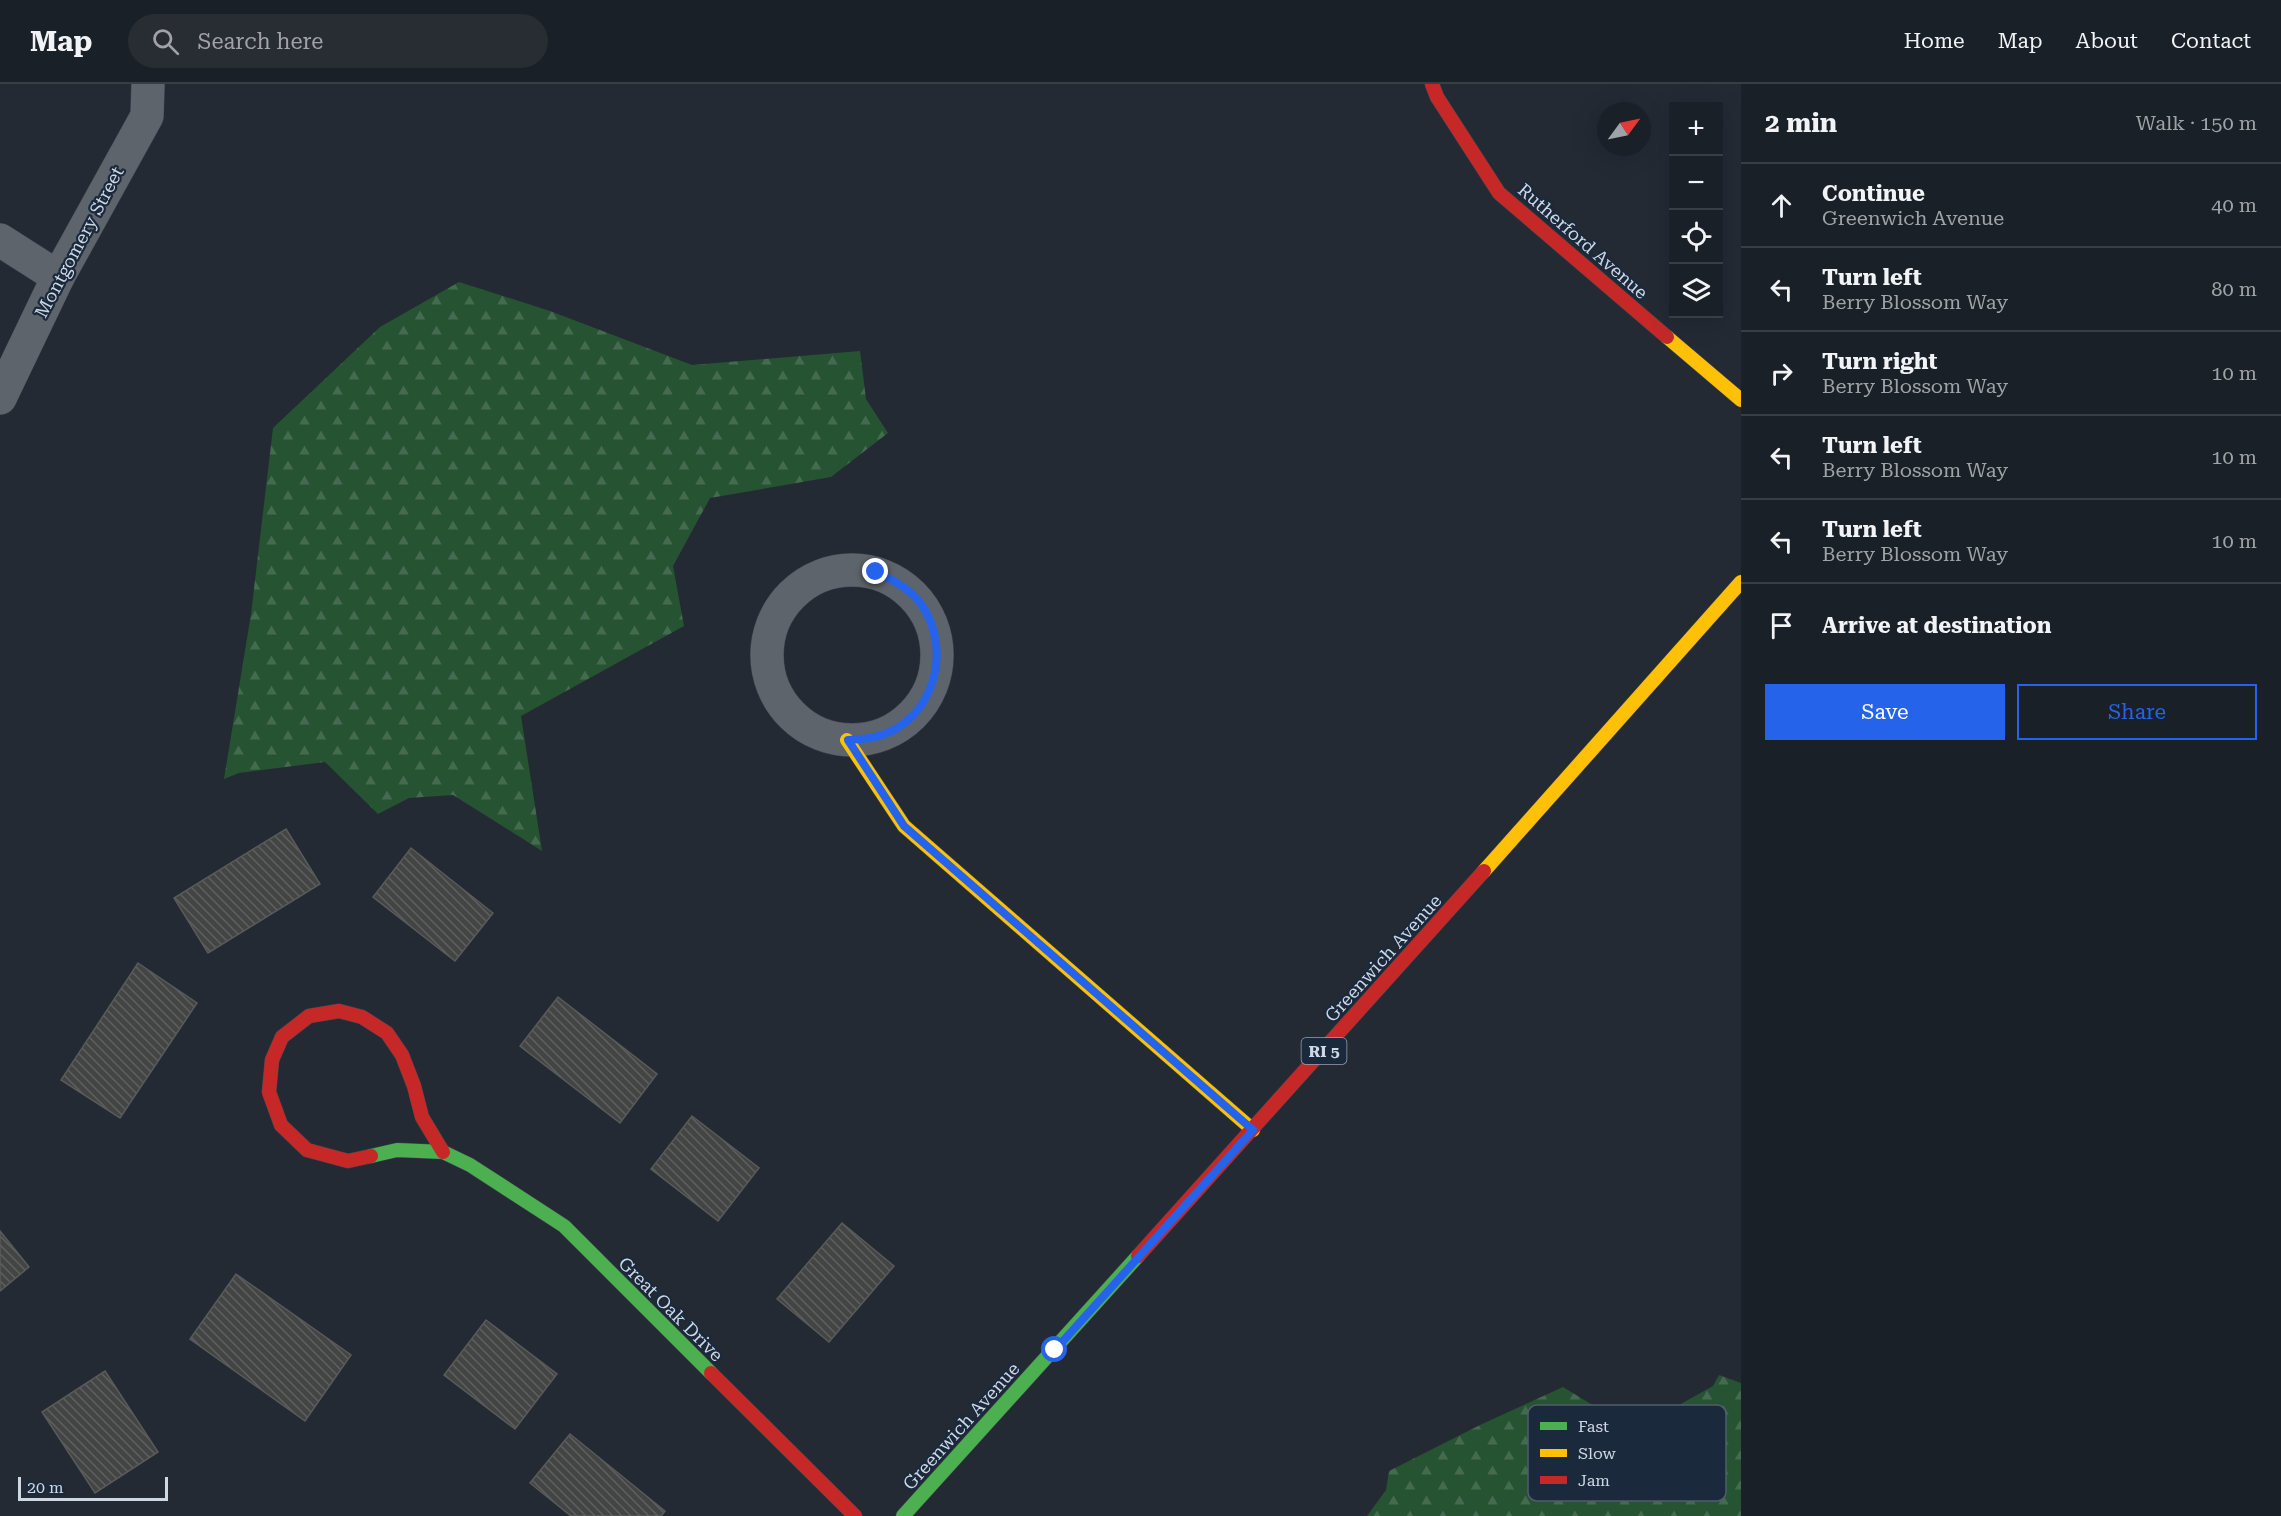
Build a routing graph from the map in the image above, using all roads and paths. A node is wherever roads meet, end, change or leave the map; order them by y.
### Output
1 (148, 84) edge
2 (1431, 84) edge
3 (0, 240) edge
4 (58, 277) junction
5 (0, 398) edge
6 (1741, 400) edge
7 (1741, 582) edge
8 (848, 740) junction
9 (1253, 1130) junction
10 (443, 1152) junction
11 (855, 1516) edge
12 (903, 1516) edge

1 - 4 street, Montgomery Street
2 - 6 street, Rutherford Avenue
3 - 4 street
4 - 5 street, Montgomery Street
7 - 9 street, Greenwich Avenue / RI 5
8 - 8 street
8 - 9 street
9 - 12 street, Greenwich Avenue / RI 5
10 - 10 street, Great Oak Drive
10 - 11 street, Great Oak Drive

